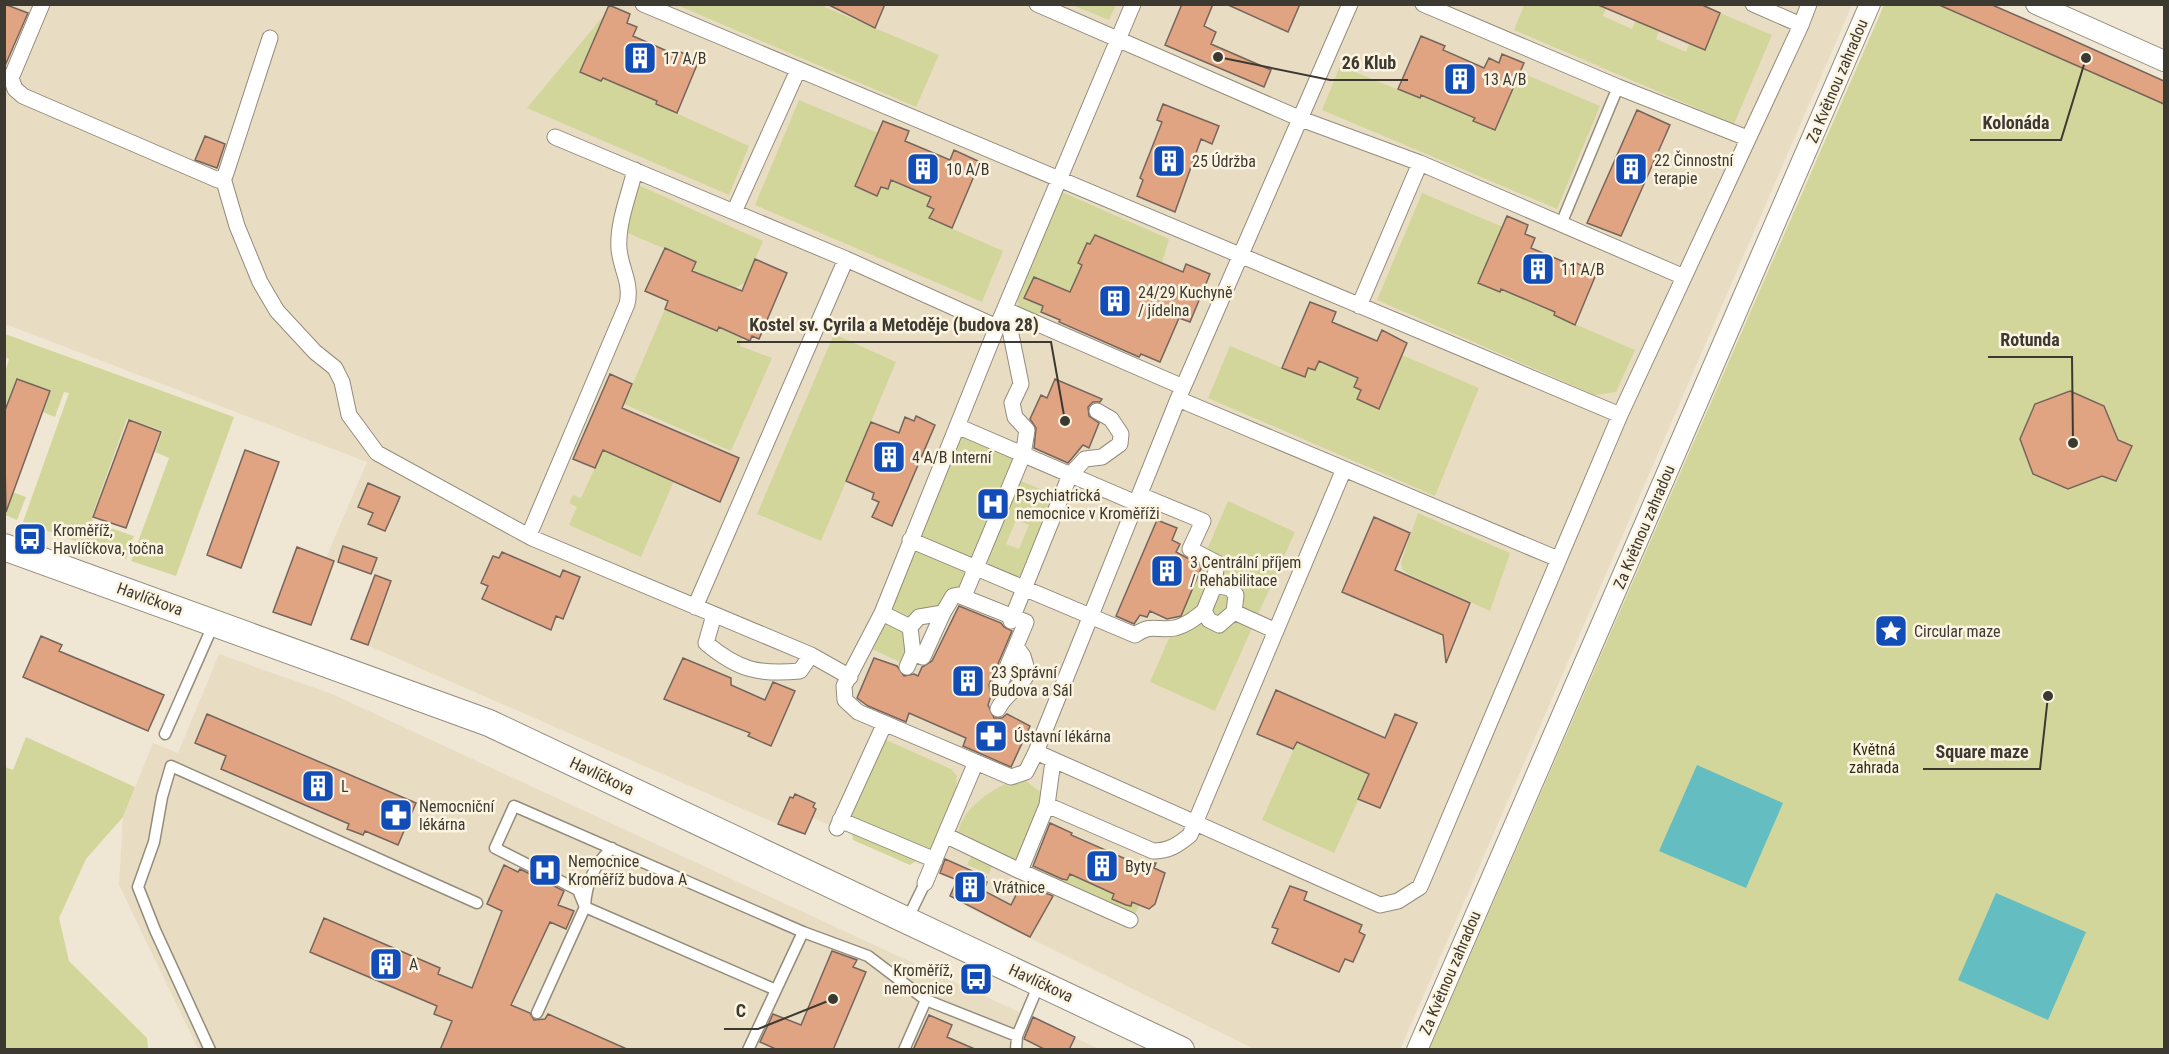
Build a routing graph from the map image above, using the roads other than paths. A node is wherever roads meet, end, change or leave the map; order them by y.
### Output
1 (42, 4) edge
2 (643, 4) edge
3 (1037, 4) edge
4 (1133, 4) edge
5 (1350, 4) edge
6 (1423, 4) edge
7 (1753, 4) edge
8 (1809, 4) edge
9 (1870, 4) edge
10 (2036, 4) edge
11 (664, 9) edge
12 (1801, 25) junction
13 (270, 38) dead end
14 (1119, 39) junction
15 (2164, 61) edge
16 (798, 70) junction
17 (1618, 87) junction
18 (1301, 119) junction
19 (555, 137) dead end
20 (1747, 138) junction
21 (1420, 163) junction
22 (635, 170) junction
23 (223, 178) junction
24 (1059, 179) junction
25 (734, 212) junction
26 (1561, 224) junction
27 (1241, 256) junction
28 (846, 259) junction
29 (1684, 277) junction
30 (1359, 306) junction
31 (1006, 310) junction
32 (998, 327) junction
33 (1181, 393) junction
34 (1097, 411) dead end
35 (1620, 415) junction
36 (957, 426) junction
37 (1023, 454) junction
38 (1344, 469) junction
39 (1070, 475) junction
40 (1138, 499) junction
41 (529, 535) junction
42 (910, 540) junction
43 (4, 547) edge
44 (1558, 559) junction
45 (975, 568) junction
46 (1024, 588) junction
47 (1213, 589) junction
48 (964, 596) junction
49 (695, 607) junction
50 (1204, 611) junction
51 (1234, 612) junction
52 (882, 613) junction
53 (943, 614) junction
54 (714, 615) junction
55 (1091, 617) junction
56 (1012, 619) junction
57 (214, 623) junction
58 (910, 627) junction
59 (1276, 631) junction
60 (1016, 646) junction
61 (811, 656) junction
62 (850, 677) junction
63 (884, 725) junction
64 (165, 734) dead end
65 (1036, 753) junction
66 (1053, 761) junction
67 (976, 762) junction
68 (1047, 805) junction
69 (1195, 822) junction
70 (945, 835) junction
71 (612, 848) junction
72 (935, 860) junction
73 (1020, 871) junction
74 (925, 883) joint
75 (477, 903) dead end
76 (585, 907) junction
77 (908, 920) junction
78 (1130, 920) dead end
79 (803, 932) junction
80 (1039, 982) junction
81 (776, 990) junction
82 (926, 1000) junction
83 (537, 1013) dead end
84 (1017, 1036) junction
85 (210, 1050) edge
86 (748, 1050) edge
87 (904, 1050) edge
88 (1016, 1050) edge
89 (1181, 1050) edge
90 (1417, 1050) edge

1 - 23 street
2 - 11 street
3 - 14 street
4 - 14 street
5 - 18 street
6 - 17 street
7 - 12 street
8 - 12 street
9 - 90 street, Za Květnou zahradou
10 - 15 street
11 - 16 street
12 - 20 street
13 - 23 street
14 - 18 street
14 - 24 street
16 - 24 street
16 - 25 street
17 - 20 street
17 - 26 lane
18 - 21 street
18 - 27 street
19 - 22 street
20 - 29 street
21 - 26 street
21 - 30 street
22 - 25 street
22 - 41 street
23 - 41 street
24 - 27 street
24 - 31 street
25 - 28 street
26 - 29 street
27 - 30 street
27 - 33 street
28 - 32 street
28 - 49 street
29 - 35 street
30 - 35 street
31 - 32 street
31 - 33 street
31 - 37 street
32 - 36 street
33 - 38 street
33 - 40 street
34 - 39 street
35 - 44 street
36 - 37 street
36 - 42 street
37 - 39 street
37 - 45 street
38 - 44 street
38 - 59 street
39 - 40 street
39 - 46 street
40 - 47 street
40 - 55 street
41 - 49 street
42 - 45 street
42 - 52 street
43 - 57 street, Havlíčkova
44 - 69 street
45 - 46 street
45 - 48 street
46 - 55 street
46 - 56 street
47 - 50 street
47 - 51 street
48 - 53 street
48 - 56 street
49 - 54 street
50 - 51 street
50 - 55 street
51 - 59 street
52 - 58 street
52 - 62 street
53 - 58 street
53 - 58 street
54 - 61 street
54 - 61 street
55 - 65 street
56 - 60 street
57 - 64 lane
57 - 77 street, Havlíčkova
59 - 69 street
60 - 60 street
61 - 62 street
62 - 63 street
63 - 67 street
63 - 72 street
65 - 66 street
65 - 67 street
66 - 68 street
66 - 69 street
67 - 70 street
68 - 69 street
68 - 73 street
70 - 72 street
70 - 73 street
71 - 76 lane
71 - 76 lane
71 - 79 lane
72 - 74 street
73 - 78 street
74 - 77 lane
75 - 85 lane
76 - 81 lane
76 - 83 lane
77 - 80 street, Havlíčkova
79 - 81 lane
79 - 82 lane
80 - 84 lane
80 - 89 street, Havlíčkova
81 - 86 lane
82 - 84 lane
82 - 87 lane
84 - 88 lane

